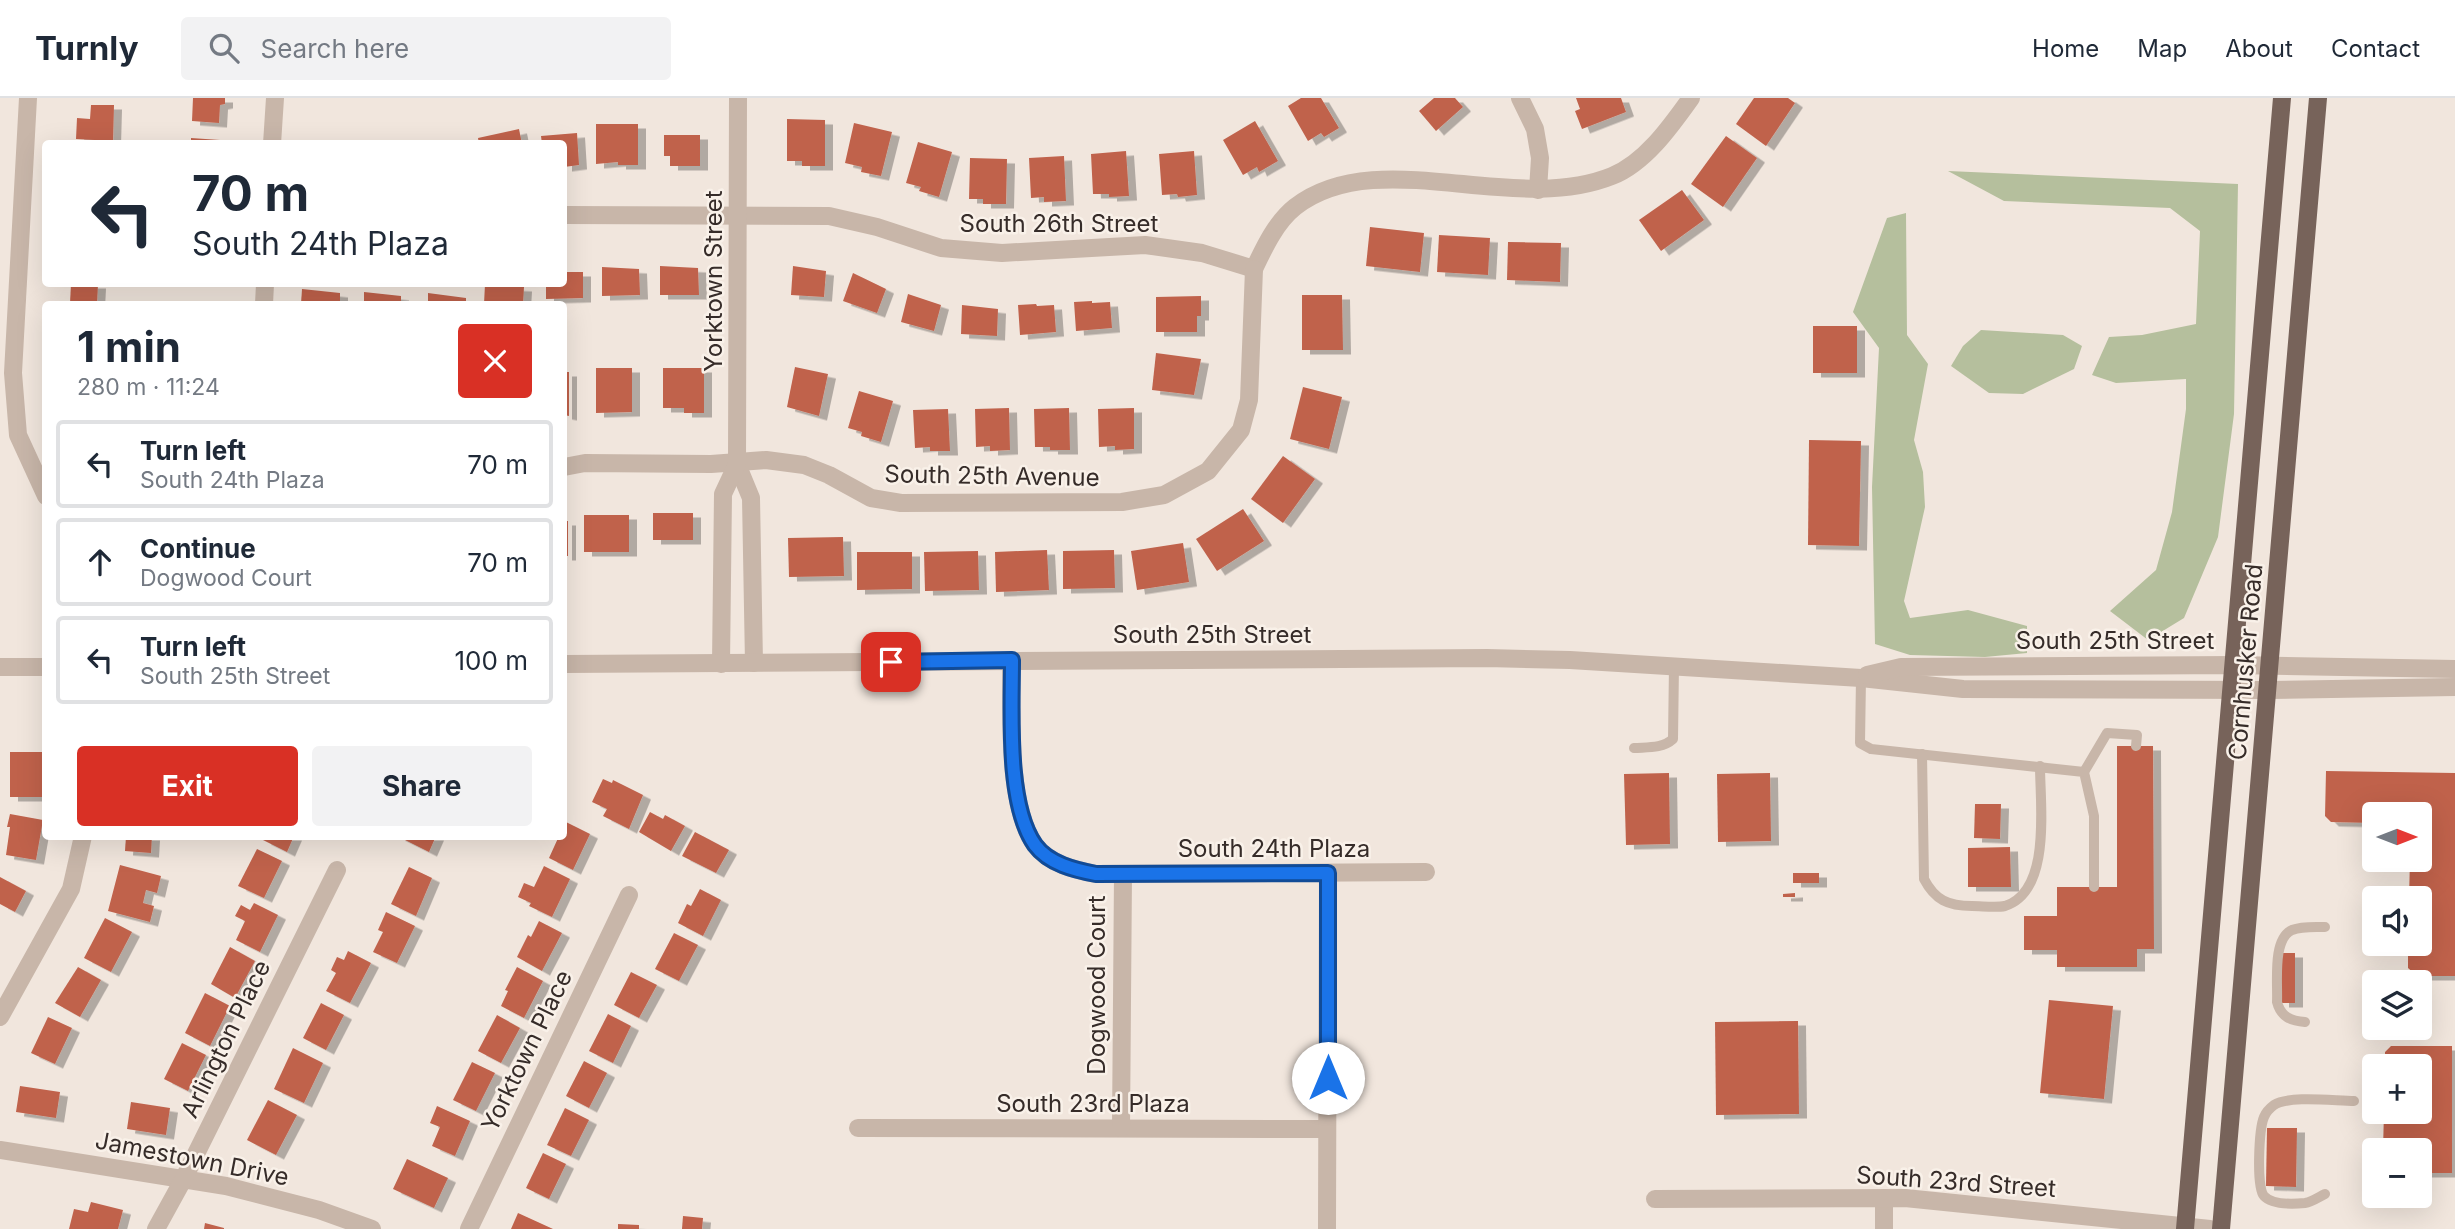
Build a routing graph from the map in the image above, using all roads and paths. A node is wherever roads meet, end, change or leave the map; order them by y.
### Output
1 (28, 98) edge
2 (275, 98) edge
3 (738, 98) edge
4 (1520, 98) edge
5 (1691, 98) edge
6 (2282, 98) edge
7 (2318, 98) edge
8 (272, 140) edge
9 (1538, 190) junction
10 (567, 215) edge
11 (739, 215) junction
12 (1254, 269) junction
13 (18, 435) junction
14 (0, 440) edge
15 (737, 464) junction
16 (567, 466) edge
17 (42, 487) edge
18 (1012, 660) junction
19 (754, 663) junction
20 (567, 664) edge
21 (721, 664) junction
22 (1674, 665) junction
23 (2234, 665) junction
24 (2270, 665) junction
25 (0, 667) edge
26 (42, 667) edge
27 (2455, 669) edge
28 (1861, 678) junction
29 (2455, 687) edge
30 (2232, 690) junction
31 (2269, 690) junction
32 (2136, 746) dead end
33 (1634, 748) dead end
34 (1922, 754) junction
35 (2040, 766) junction
36 (2084, 772) junction
37 (82, 840) edge
38 (337, 870) dead end
39 (1328, 873) junction
40 (1426, 873) dead end
41 (1123, 874) junction
42 (2094, 887) dead end
43 (629, 895) dead end
44 (2325, 927) dead end
45 (0, 1017) edge
46 (2305, 1022) dead end
47 (2354, 1101) dead end
48 (858, 1128) dead end
49 (1121, 1128) junction
50 (1327, 1129) junction
51 (0, 1150) edge
52 (184, 1180) junction
53 (2325, 1194) dead end
54 (1884, 1198) junction
55 (1655, 1199) dead end
56 (2185, 1228) edge
57 (156, 1229) edge
58 (372, 1229) edge
59 (470, 1229) edge
60 (1327, 1229) edge
61 (1884, 1229) edge
62 (2210, 1229) edge
63 (2221, 1229) edge

1 - 13 street
2 - 8 street
3 - 11 street, Yorktown Street
4 - 9 street
5 - 9 street
6 - 23 main road, Cornhusker Road
7 - 24 main road, Cornhusker Road
9 - 12 street
10 - 11 street, South 26th Street
11 - 12 street, South 26th Street
11 - 15 street, Yorktown Street
12 - 15 street, South 25th Avenue
13 - 14 street
13 - 17 street
15 - 16 street, South 25th Avenue
15 - 19 street, Yorktown Street
15 - 21 street, Yorktown Street
18 - 19 street, South 25th Street
18 - 22 street, South 25th Street
18 - 41 street, Dogwood Court
19 - 21 street, South 25th Street
20 - 21 street, South 25th Street
22 - 28 street, South 25th Street
22 - 33 lane
23 - 24 street, South 25th Street
23 - 28 street, South 25th Street
23 - 30 main road, Cornhusker Road
24 - 27 street, South 25th Street
24 - 31 main road, Cornhusker Road
25 - 26 street
28 - 30 street, South 25th Street
28 - 34 lane
29 - 31 street, South 25th Street
30 - 31 street, South 25th Street
30 - 56 main road, Cornhusker Road
31 - 63 main road, Cornhusker Road
32 - 36 lane
34 - 35 lane
34 - 35 lane
35 - 36 lane
36 - 42 lane
37 - 45 street
38 - 52 street, Arlington Place
39 - 40 street, South 24th Plaza
39 - 41 street, South 24th Plaza
39 - 50 street
41 - 49 street, Dogwood Court
43 - 59 street, Yorktown Place
44 - 46 lane
47 - 53 lane
48 - 49 street, South 23rd Plaza
49 - 50 street, South 23rd Plaza
50 - 60 street
51 - 52 street, Jamestown Drive
52 - 57 street, Arlington Place
52 - 58 street, Jamestown Drive
54 - 55 street, South 23rd Street
54 - 56 street, South 23rd Street
54 - 61 street
56 - 62 street, South 23rd Street

